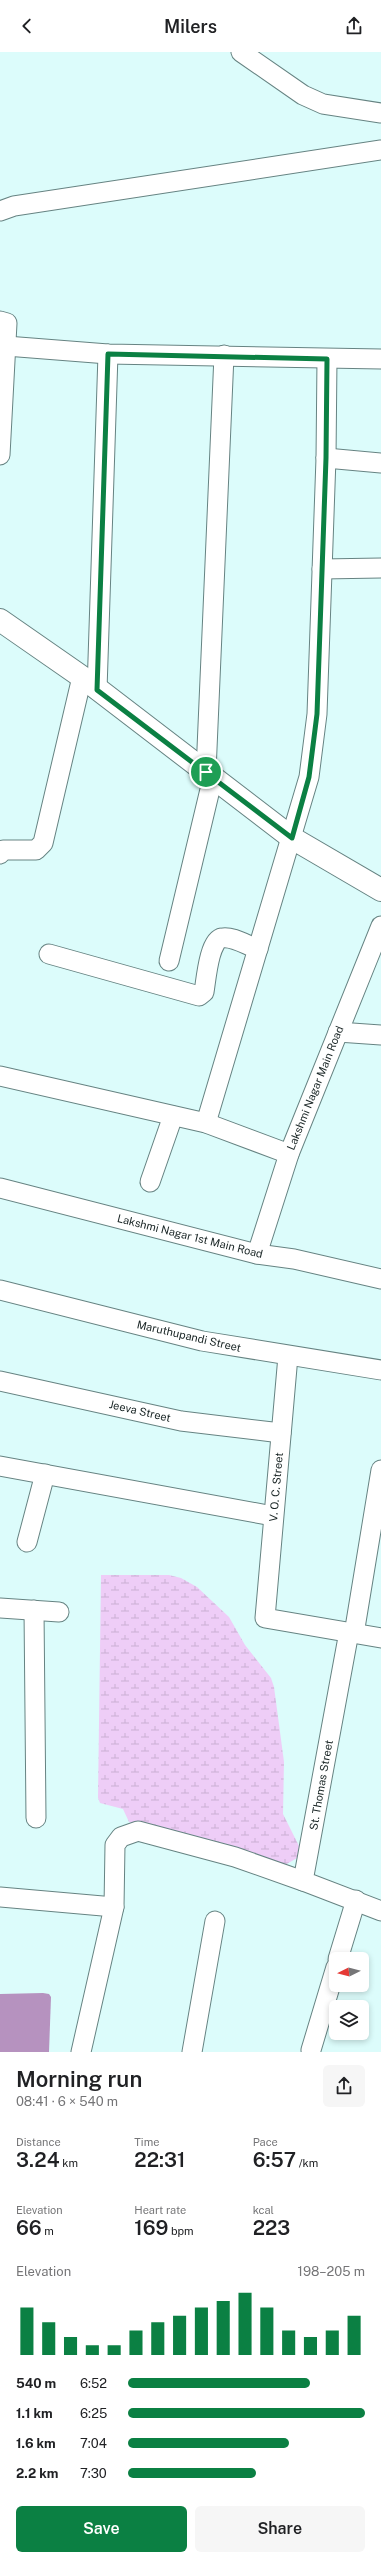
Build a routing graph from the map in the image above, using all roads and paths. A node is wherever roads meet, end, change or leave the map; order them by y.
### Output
1 (245, 53) edge
2 (381, 113) edge
3 (381, 150) edge
4 (0, 211) edge
5 (0, 321) edge
6 (6, 346) junction
7 (108, 354) junction
8 (224, 355) junction
9 (327, 359) junction
10 (381, 359) edge
11 (0, 455) edge
12 (326, 458) junction
13 (381, 463) edge
14 (381, 568) edge
15 (322, 569) junction
16 (0, 620) edge
17 (89, 683) junction
18 (209, 775) junction
19 (292, 838) junction
20 (0, 854) edge
21 (381, 890) edge
22 (381, 926) edge
23 (258, 949) junction
24 (49, 954) dead end
25 (169, 962) dead end
26 (338, 1032) junction
27 (381, 1035) edge
28 (0, 1076) edge
29 (173, 1116) junction
30 (206, 1123) junction
31 (289, 1154) junction
32 (150, 1182) dead end
33 (0, 1188) edge
34 (257, 1254) junction
35 (381, 1279) edge
36 (0, 1290) edge
37 (288, 1356) junction
38 (381, 1370) edge
39 (0, 1381) edge
40 (281, 1433) junction
41 (0, 1466) edge
42 (381, 1470) edge
43 (45, 1474) junction
44 (273, 1516) junction
45 (27, 1542) dead end
46 (0, 1608) edge
47 (34, 1610) junction
48 (59, 1612) dead end
49 (352, 1633) junction
50 (381, 1638) edge
51 (36, 1818) dead end
52 (303, 1881) junction
53 (0, 1897) edge
54 (356, 1900) junction
55 (114, 1908) junction
56 (381, 1911) edge
57 (215, 1921) dead end
58 (340, 1952) edge
59 (329, 1990) edge
60 (311, 2050) dead end
61 (81, 2052) edge
62 (192, 2052) edge

1 - 2 street
3 - 4 street
5 - 6 street
6 - 7 street
6 - 11 street
7 - 8 street
7 - 17 street
8 - 9 street
8 - 18 street
9 - 10 street
9 - 12 street
12 - 13 street
12 - 15 street
14 - 15 street
15 - 19 street
16 - 17 street
17 - 18 street
17 - 20 street
18 - 19 street
18 - 25 street
19 - 21 street
19 - 23 street
22 - 26 street, Lakshmi Nagar Main Road
23 - 24 street
23 - 30 street
26 - 27 street
26 - 31 street, Lakshmi Nagar Main Road
28 - 29 street
29 - 30 street
29 - 32 street
30 - 31 street
31 - 34 street, Lakshmi Nagar Main Road
33 - 34 street, Lakshmi Nagar 1st Main Road
34 - 35 street, Lakshmi Nagar 1st Main Road
36 - 37 street, Maruthupandi Street
37 - 38 street, Maruthupandi Street
37 - 40 street, V. O. C. Street
39 - 40 street, Jeeva Street
40 - 44 street, V. O. C. Street
41 - 43 street
42 - 49 street, St. Thomas Street
43 - 44 street
43 - 45 street
44 - 49 street, V. O. C. Street
46 - 47 street
47 - 48 street
47 - 51 street
49 - 50 street
49 - 52 street, St. Thomas Street
52 - 54 street
52 - 55 street
53 - 55 street
54 - 56 street
54 - 58 street
55 - 61 street
57 - 62 street
59 - 60 street

